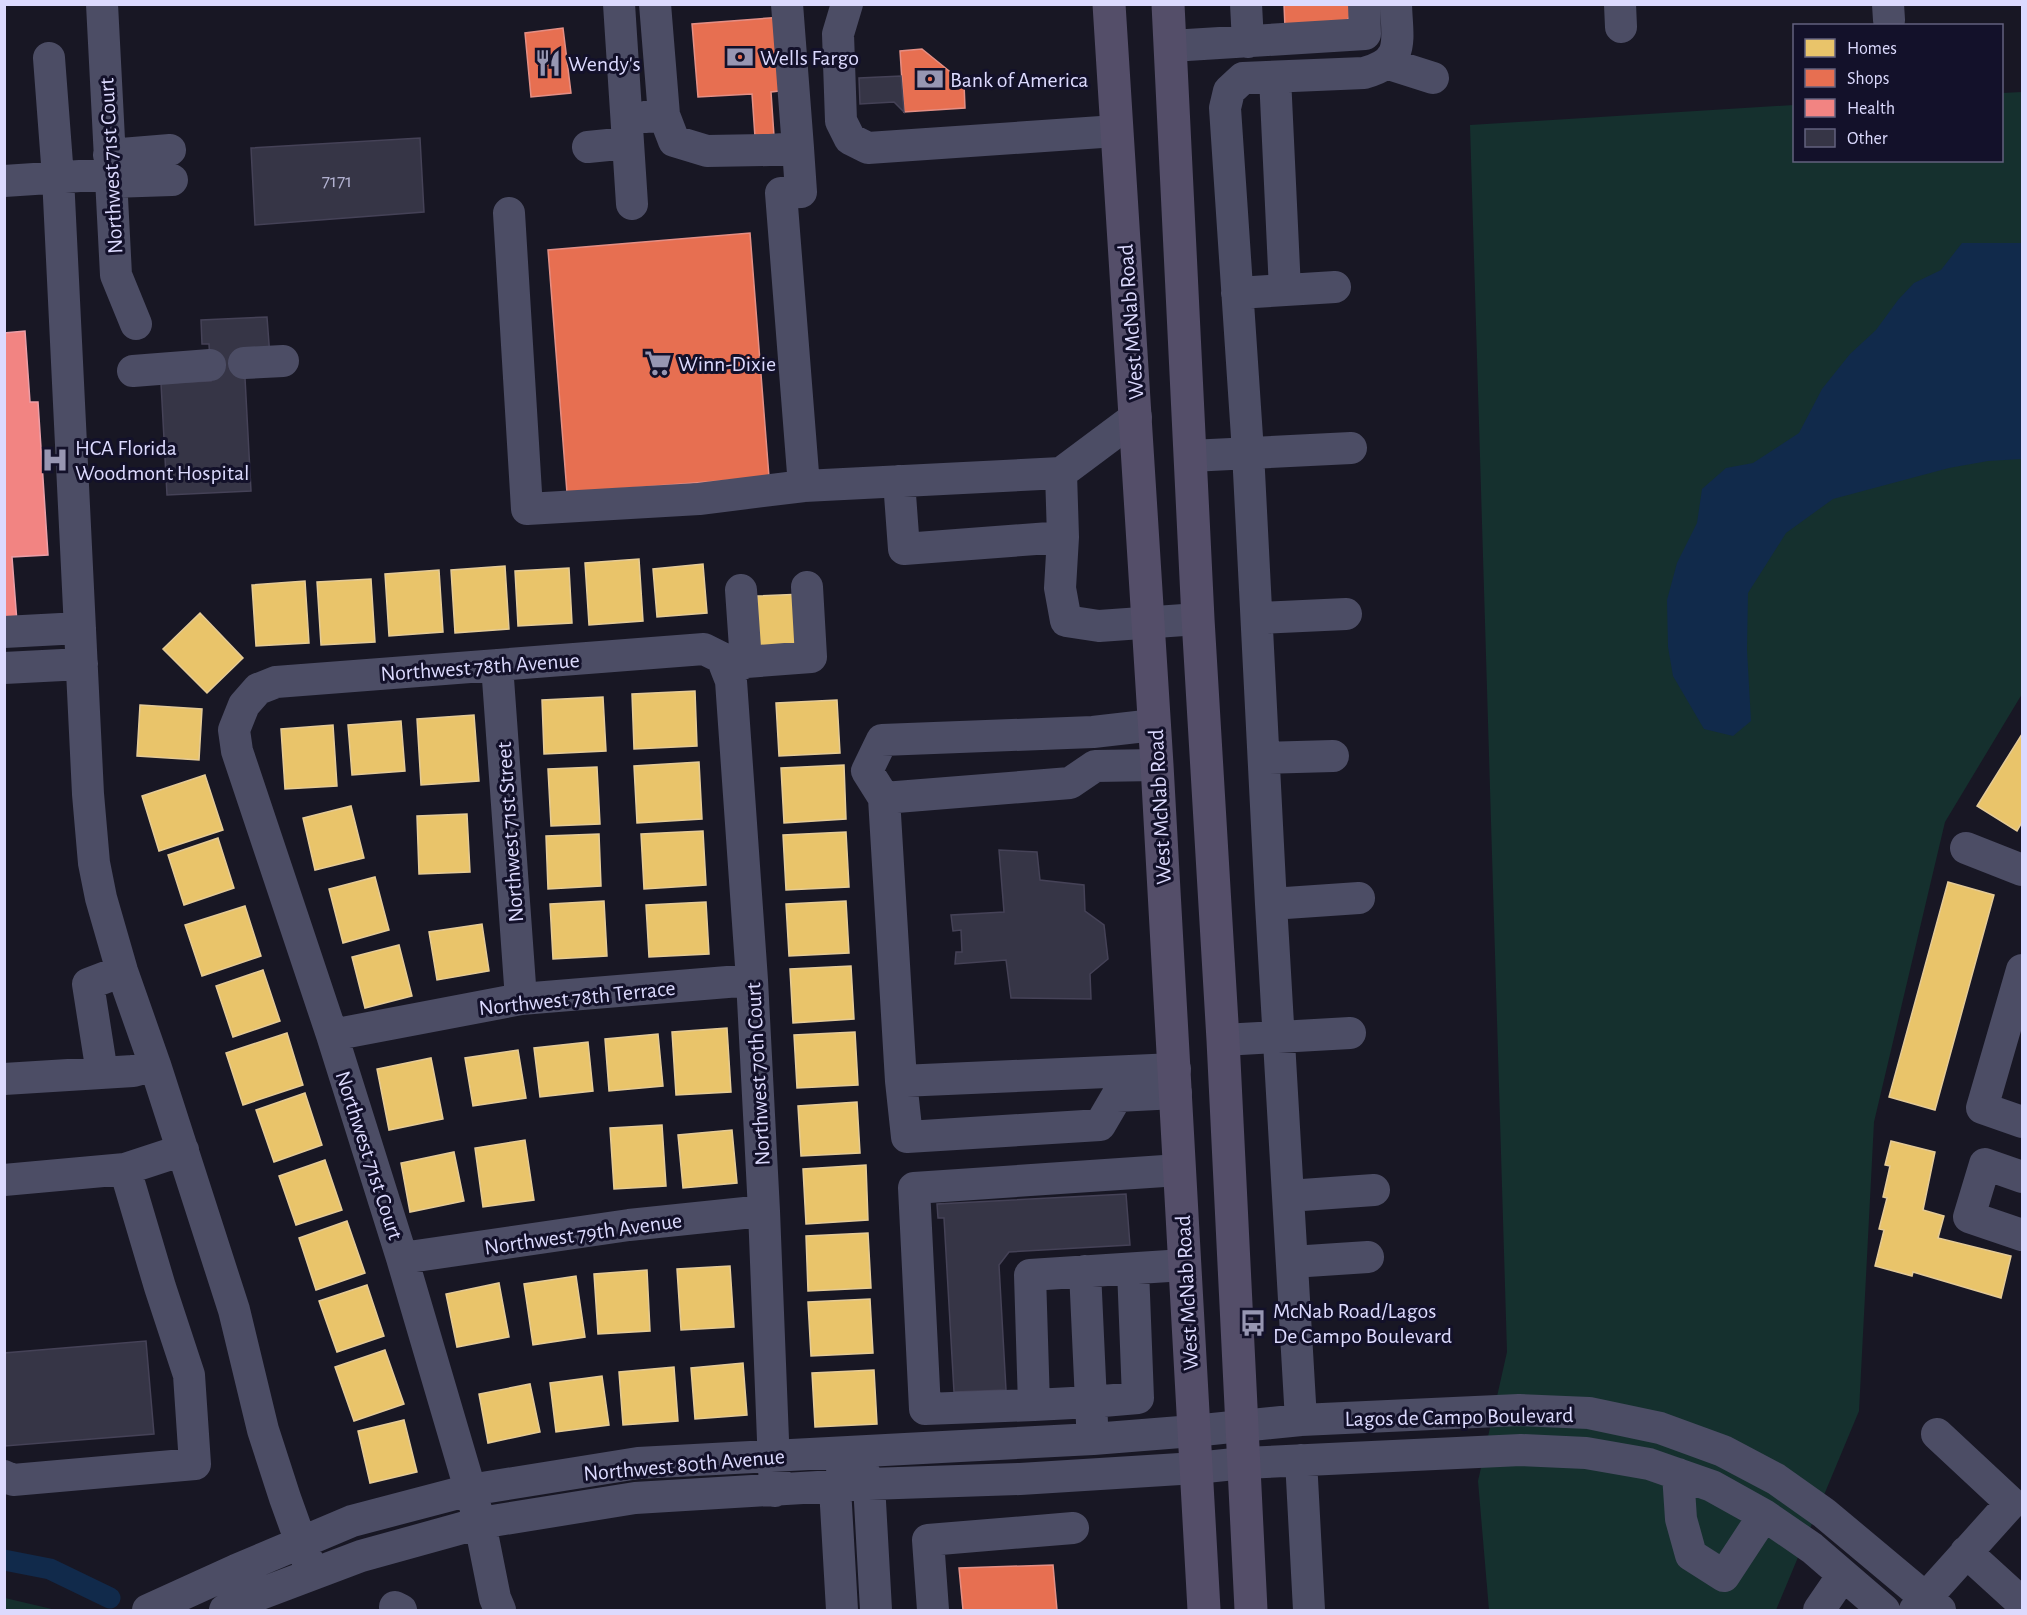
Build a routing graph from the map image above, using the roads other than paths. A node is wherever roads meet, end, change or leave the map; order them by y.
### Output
1 (102, 4) edge
2 (619, 4) edge
3 (655, 4) edge
4 (787, 4) edge
5 (847, 4) edge
6 (1109, 4) edge
7 (1168, 4) edge
8 (1246, 4) edge
9 (1364, 4) edge
10 (1396, 4) edge
11 (1248, 42) junction
12 (1171, 46) junction
13 (49, 58) dead end
14 (1389, 64) junction
15 (1275, 77) junction
16 (1433, 78) dead end
17 (664, 115) junction
18 (627, 131) junction
19 (1116, 131) junction
20 (588, 147) dead end
21 (798, 148) junction
22 (171, 165) dead end
23 (110, 171) junction
24 (58, 177) junction
25 (4, 181) edge
26 (632, 204) dead end
27 (509, 213) dead end
28 (1335, 287) dead end
29 (1285, 290) junction
30 (1238, 293) junction
31 (136, 324) dead end
32 (283, 361) dead end
33 (244, 363) dead end
34 (210, 365) dead end
35 (133, 371) dead end
36 (1136, 417) junction
37 (1351, 448) dead end
38 (1248, 452) junction
39 (1190, 456) junction
40 (1061, 473) junction
41 (899, 481) junction
42 (804, 486) junction
43 (1063, 537) junction
44 (807, 587) dead end
45 (741, 590) dead end
46 (1346, 614) dead end
47 (1257, 618) junction
48 (1198, 619) junction
49 (1148, 624) junction
50 (80, 628) junction
51 (4, 632) edge
52 (82, 664) junction
53 (731, 664) junction
54 (497, 665) junction
55 (4, 668) edge
56 (244, 705) joint
57 (1154, 725) junction
58 (1093, 732) junction
59 (1333, 756) dead end
60 (1263, 758) junction
61 (1157, 765) junction
62 (1095, 766) junction
63 (884, 798) junction
64 (1966, 848) dead end
65 (2022, 870) edge
66 (1359, 898) dead end
67 (1271, 904) junction
68 (1166, 917) junction
69 (2022, 970) edge
70 (122, 971) junction
71 (752, 980) junction
72 (521, 999) junction
73 (1350, 1033) dead end
74 (332, 1035) junction
75 (1278, 1035) junction
76 (1223, 1040) junction
77 (155, 1065) junction
78 (102, 1072) junction
79 (4, 1079) edge
80 (1175, 1081) junction
81 (901, 1082) junction
82 (1114, 1083) junction
83 (2022, 1122) edge
84 (183, 1150) junction
85 (125, 1169) junction
86 (1179, 1170) junction
87 (2022, 1177) edge
88 (4, 1180) edge
89 (1374, 1190) dead end
90 (1288, 1196) junction
91 (764, 1211) junction
92 (2022, 1235) edge
93 (1368, 1257) dead end
94 (402, 1258) junction
95 (1292, 1262) junction
96 (1184, 1265) junction
97 (1133, 1269) junction
98 (1085, 1271) junction
99 (1091, 1402) junction
100 (1034, 1405) junction
101 (1301, 1420) junction
102 (1243, 1425) junction
103 (1193, 1431) junction
104 (1937, 1434) dead end
105 (1093, 1439) junction
106 (855, 1451) junction
107 (774, 1457) junction
108 (1301, 1460) junction
109 (1244, 1463) junction
110 (1196, 1468) junction
111 (1678, 1474) junction
112 (4, 1476) edge
113 (869, 1484) junction
114 (835, 1488) junction
115 (470, 1490) junction
116 (775, 1491) junction
117 (2017, 1509) edge
118 (1764, 1515) junction
119 (480, 1523) junction
120 (1073, 1528) dead end
121 (301, 1542) junction
122 (1966, 1552) junction
123 (313, 1574) junction
124 (1843, 1575) junction
125 (2022, 1603) edge
126 (1926, 1606) edge
127 (148, 1611) edge
128 (225, 1611) edge
129 (500, 1611) edge
130 (842, 1611) edge
131 (876, 1611) edge
132 (933, 1611) edge
133 (1204, 1611) edge
134 (1251, 1611) edge
135 (1309, 1611) edge
136 (1818, 1611) edge
137 (1884, 1611) edge

1 - 23 street, Northwest 71st Court
2 - 18 street
3 - 17 street
4 - 21 street
5 - 19 street
6 - 19 main road, West McNab Road
7 - 12 main road
8 - 11 street
9 - 11 street
10 - 14 street
11 - 12 street
12 - 39 main road
13 - 24 street
14 - 15 street
14 - 16 street
15 - 29 street
15 - 30 street
17 - 18 street
17 - 21 street
18 - 20 street
18 - 26 street
19 - 36 main road, West McNab Road
21 - 42 street
22 - 23 street
23 - 24 street
23 - 31 street, Northwest 71st Court
24 - 25 street
24 - 50 street
27 - 42 street
28 - 29 street
29 - 30 street
30 - 38 street
32 - 33 street
34 - 35 street
36 - 40 street
36 - 49 main road, West McNab Road
37 - 38 street
38 - 39 street
38 - 47 street
39 - 48 main road
40 - 41 street
40 - 43 street
41 - 42 street
41 - 43 street
43 - 49 street
44 - 53 street
45 - 53 street, Northwest 70th Court
46 - 47 street
47 - 60 street
48 - 49 street
48 - 76 main road
49 - 57 main road, West McNab Road
50 - 51 street
50 - 52 street
52 - 55 street
52 - 70 street
53 - 54 street, Northwest 78th Avenue
53 - 71 street, Northwest 70th Court
54 - 56 street, Northwest 78th Avenue
54 - 72 street, Northwest 71st Street
56 - 74 street, Northwest 71st Court
57 - 58 street
57 - 61 main road, West McNab Road
58 - 62 street
58 - 63 street
59 - 60 street
60 - 67 street
61 - 62 street
61 - 68 main road, West McNab Road
62 - 63 street
63 - 81 street
64 - 65 street
66 - 67 street
67 - 75 street
68 - 76 main road
68 - 80 main road, West McNab Road
69 - 83 street
70 - 77 street
70 - 78 street
71 - 72 street, Northwest 78th Terrace
71 - 91 street, Northwest 70th Court
72 - 74 street, Northwest 78th Terrace
73 - 75 street
74 - 94 street, Northwest 71st Court
75 - 76 street
75 - 90 street
76 - 102 main road
77 - 78 street
77 - 84 street
78 - 79 street
80 - 82 street
80 - 86 main road, West McNab Road
81 - 82 street
81 - 82 street
84 - 85 street
84 - 121 street
85 - 88 street
85 - 112 street
86 - 96 main road, West McNab Road
86 - 100 street
87 - 92 street
89 - 90 street
90 - 95 street
91 - 94 street, Northwest 79th Avenue
91 - 107 street, Northwest 70th Court
93 - 95 street
94 - 115 street, Northwest 71st Court
95 - 101 street
96 - 97 street
96 - 103 main road, West McNab Road
97 - 98 street
97 - 99 street
98 - 99 street
98 - 100 street
99 - 100 street
99 - 105 street
101 - 102 street, Lagos de Campo Boulevard
101 - 126 street, Lagos de Campo Boulevard
102 - 103 street, Northwest 80th Avenue
102 - 109 main road
103 - 105 street, Northwest 80th Avenue
103 - 110 main road, West McNab Road
104 - 117 street
105 - 106 street, Northwest 80th Avenue
106 - 107 street, Northwest 80th Avenue
106 - 113 street
106 - 114 street
107 - 115 street, Northwest 80th Avenue
107 - 116 street, Northwest 70th Court
108 - 109 street, Lagos de Campo Boulevard
108 - 111 street, Lagos de Campo Boulevard
108 - 135 street
109 - 110 street, Northwest 80th Avenue
109 - 134 main road
110 - 113 street, Northwest 80th Avenue
110 - 133 main road, West McNab Road
111 - 118 street, Lagos de Campo Boulevard
111 - 118 street
113 - 114 street, Northwest 80th Avenue
113 - 131 street
114 - 116 street, Northwest 80th Avenue
114 - 130 street
115 - 119 street, Northwest 71st Court
115 - 121 street, Northwest 80th Avenue
116 - 119 street, Northwest 80th Avenue
117 - 122 street
118 - 124 street, Lagos de Campo Boulevard
119 - 123 street, Northwest 80th Avenue
119 - 129 street, Northwest 71st Court
120 - 132 street
121 - 123 street
121 - 127 street, Northwest 80th Avenue
122 - 125 street
122 - 126 street
123 - 128 street, Northwest 80th Avenue
124 - 136 street
124 - 137 street, Lagos de Campo Boulevard

